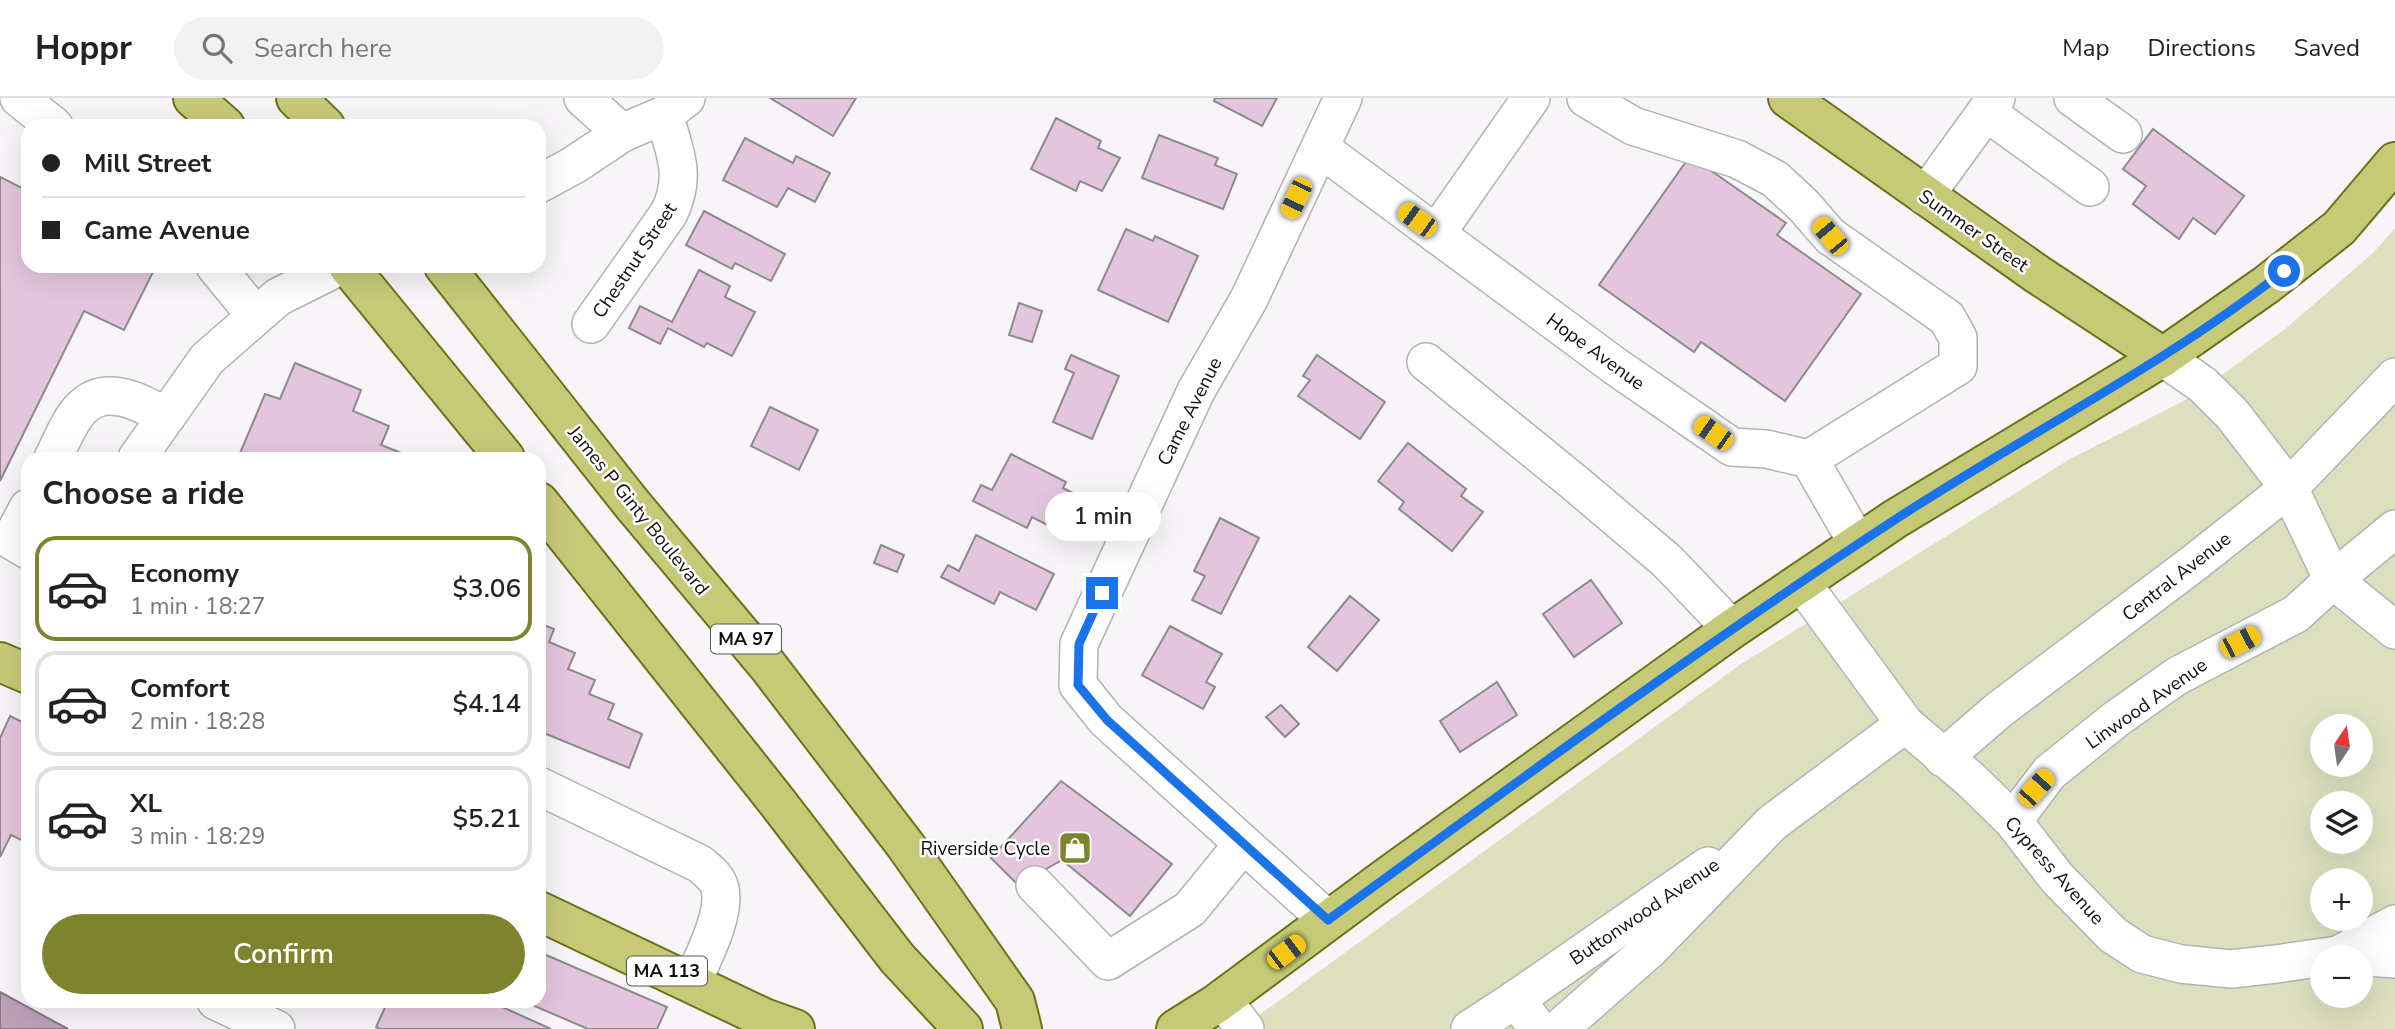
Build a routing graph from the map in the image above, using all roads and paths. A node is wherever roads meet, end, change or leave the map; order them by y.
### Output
1 (19, 98) edge
2 (193, 98) edge
3 (296, 98) edge
4 (583, 98) edge
5 (1343, 98) edge
6 (1531, 98) edge
7 (1586, 98) edge
8 (1788, 98) edge
9 (2073, 98) edge
10 (1991, 105) edge
11 (675, 106) edge
12 (45, 119) edge
13 (217, 119) edge
14 (318, 119) edge
15 (622, 133) junction
16 (2123, 134) dead end
17 (1320, 148) junction
18 (2395, 162) edge
19 (546, 180) edge
20 (2090, 187) dead end
21 (1925, 196) junction
22 (1436, 234) junction
23 (221, 273) edge
24 (326, 273) edge
25 (354, 273) edge
26 (450, 273) edge
27 (256, 316) junction
28 (592, 324) dead end
29 (2163, 357) junction
30 (1426, 362) dead end
31 (2395, 377) edge
32 (167, 416) junction
33 (56, 452) edge
34 (141, 452) edge
35 (500, 452) edge
36 (1809, 459) junction
37 (2289, 488) junction
38 (546, 511) edge
39 (21, 521) edge
40 (2395, 529) edge
41 (1858, 544) junction
42 (21, 546) edge
43 (2333, 580) junction
44 (1801, 582) junction
45 (1732, 629) junction
46 (2395, 630) edge
47 (1905, 724) junction
48 (1943, 758) junction
49 (546, 789) edge
50 (2013, 821) junction
51 (1772, 823) junction
52 (1243, 844) junction
53 (1035, 885) dead end
54 (546, 914) edge
55 (1328, 920) junction
56 (2395, 924) edge
57 (2356, 945) edge
58 (2373, 957) edge
59 (2310, 959) edge
60 (2395, 959) edge
61 (692, 983) junction
62 (1222, 999) junction
63 (1516, 999) junction
64 (231, 1008) edge
65 (740, 1019) edge
66 (276, 1029) edge
67 (795, 1029) edge
68 (963, 1029) edge
69 (1022, 1029) edge
70 (1176, 1029) edge
71 (1245, 1029) edge
72 (1470, 1029) edge
73 (1538, 1029) edge
74 (1559, 1029) edge

1 - 12 street
2 - 13 main road
3 - 14 main road
4 - 15 street
5 - 17 street, Came Avenue
6 - 22 street
7 - 36 street
8 - 21 main road, Summer Street
9 - 16 street
10 - 20 street
10 - 21 street
11 - 15 street, Chestnut Street
11 - 28 street, Chestnut Street
15 - 19 street, Chestnut Street
17 - 22 street, Hope Avenue
17 - 52 street, Came Avenue
18 - 29 main road
21 - 29 main road, Summer Street
22 - 36 street, Hope Avenue
23 - 27 street
24 - 27 street
25 - 35 main road
26 - 69 main road, James P Ginty Boulevard / MA 97
27 - 32 street
29 - 37 street
29 - 41 main road
30 - 45 street
31 - 37 street, Central Avenue
32 - 33 street
32 - 34 street
36 - 41 street
37 - 43 street
37 - 48 street, Central Avenue
38 - 68 main road
39 - 42 street
40 - 43 street, Linwood Avenue
41 - 44 main road
43 - 46 street
43 - 50 street, Linwood Avenue
44 - 45 main road
44 - 47 street, Cypress Avenue
45 - 55 main road
47 - 48 street, Cypress Avenue
47 - 51 street, Buttonwood Avenue
48 - 50 street, Cypress Avenue
49 - 61 street
50 - 59 street, Cypress Avenue
51 - 63 street, Buttonwood Avenue
51 - 74 street, Buttonwood Avenue
52 - 53 street
52 - 55 street, Came Avenue
54 - 61 main road, MA 113
55 - 62 main road
56 - 57 street, Cypress Avenue
58 - 60 street
61 - 65 main road, MA 113
62 - 70 main road
62 - 71 street
63 - 72 street, Buttonwood Avenue
63 - 73 street
64 - 66 street
65 - 67 main road, MA 113

